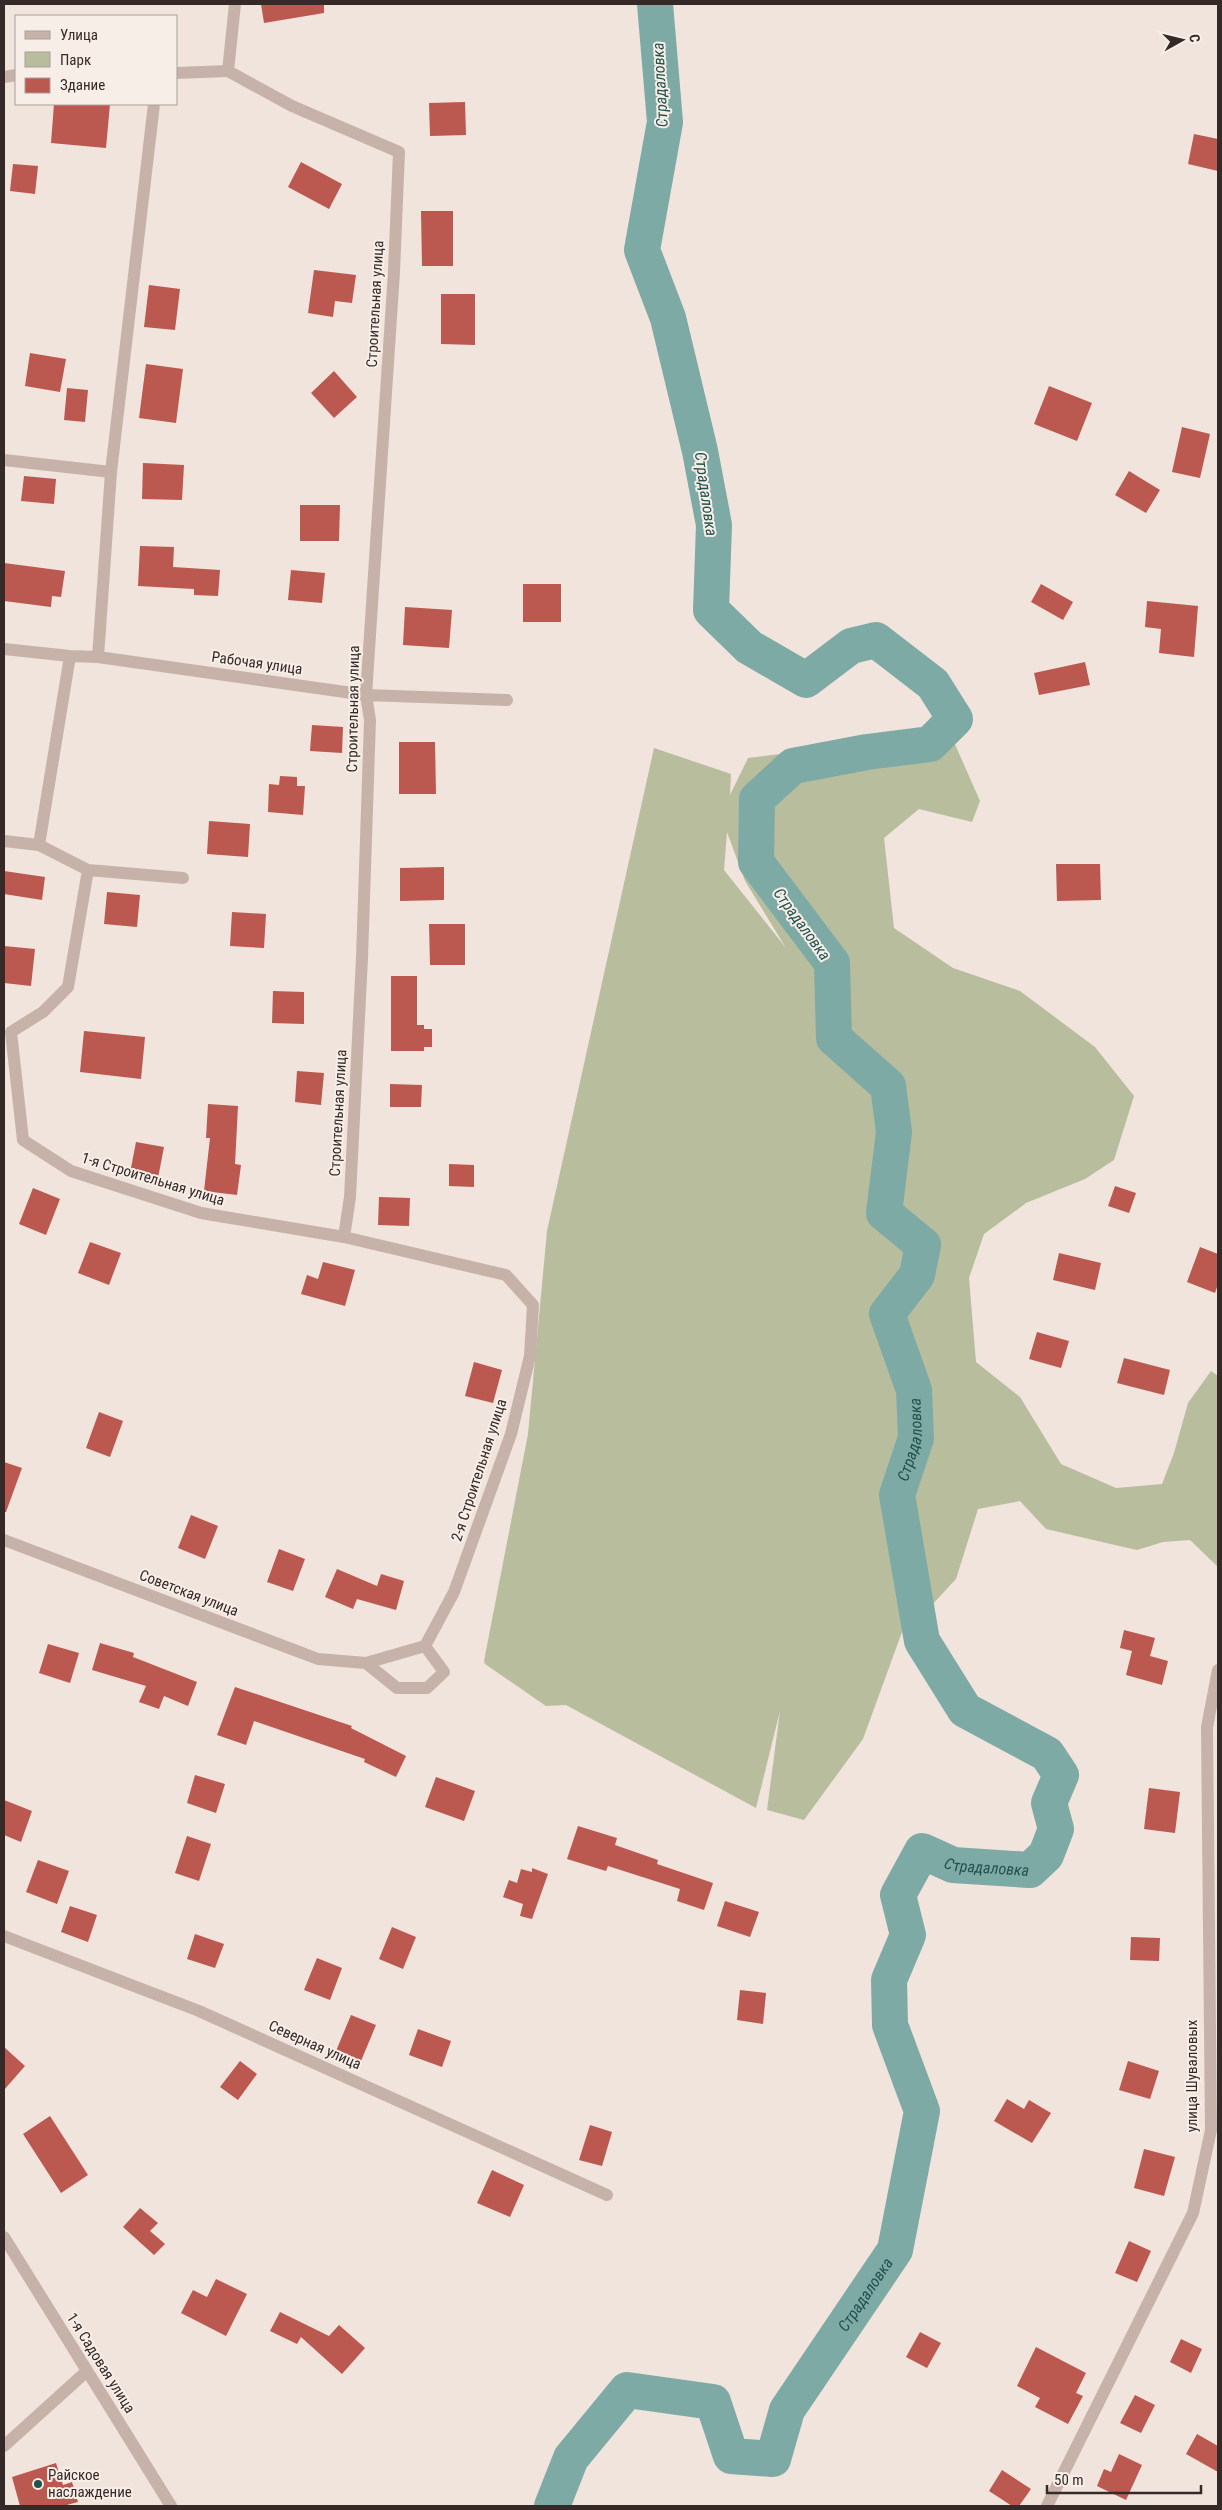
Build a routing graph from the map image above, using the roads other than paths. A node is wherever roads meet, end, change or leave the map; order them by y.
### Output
1 (235, 4) edge
2 (228, 71) junction
3 (178, 73) edge
4 (154, 105) edge
5 (4, 460) edge
6 (111, 472) junction
7 (4, 649) edge
8 (70, 656) junction
9 (98, 657) junction
10 (366, 696) junction
11 (507, 700) dead end
12 (4, 841) edge
13 (38, 845) junction
14 (88, 870) junction
15 (183, 878) dead end
16 (7, 1031) edge
17 (344, 1237) junction
18 (506, 1275) joint
19 (4, 1540) edge
20 (425, 1646) junction
21 (366, 1663) junction
22 (1218, 1670) edge
23 (4, 1936) edge
24 (608, 2196) dead end
25 (4, 2238) edge
26 (87, 2371) junction
27 (4, 2446) edge
28 (171, 2506) edge
29 (1047, 2506) edge

1 - 2 street
2 - 3 street
2 - 10 street, Строительная улица
4 - 6 street
5 - 6 street
6 - 9 street
7 - 8 street, Рабочая улица
8 - 9 street, Рабочая улица
8 - 13 street
9 - 10 street, Рабочая улица
10 - 11 street, Рабочая улица
10 - 17 street, Строительная улица
12 - 13 street
13 - 14 street
14 - 15 street
14 - 16 street
16 - 17 street, 1-я Строительная улица
17 - 18 street, 1-я Строительная улица
18 - 20 street, 2-я Строительная улица
19 - 21 street, Советская улица
20 - 21 street, Советская улица
20 - 21 street
22 - 29 street, улица Шуваловых
23 - 24 street, Северная улица
25 - 26 street, 1-я Садовая улица
26 - 27 street
26 - 28 street, 1-я Садовая улица

